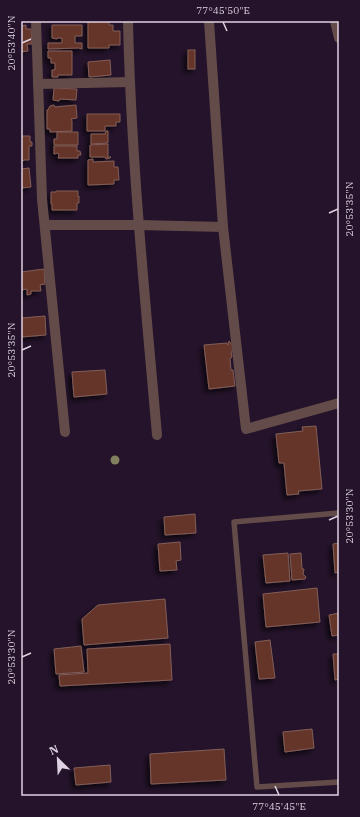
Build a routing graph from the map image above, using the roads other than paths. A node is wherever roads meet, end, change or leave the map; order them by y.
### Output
1 (36, 21) edge
2 (128, 21) edge
3 (209, 21) edge
4 (335, 21) edge
5 (339, 38) edge
6 (130, 82) junction
7 (38, 84) junction
8 (45, 225) junction
9 (139, 225) junction
10 (223, 227) junction
11 (339, 403) edge
12 (65, 432) dead end
13 (157, 435) dead end
14 (339, 512) edge
15 (339, 782) edge

1 - 7 street
2 - 6 street
3 - 10 street
4 - 5 street
6 - 7 street
6 - 9 street
7 - 8 street
8 - 9 street
8 - 12 street
9 - 10 street
9 - 13 street
10 - 11 street
14 - 15 lane

